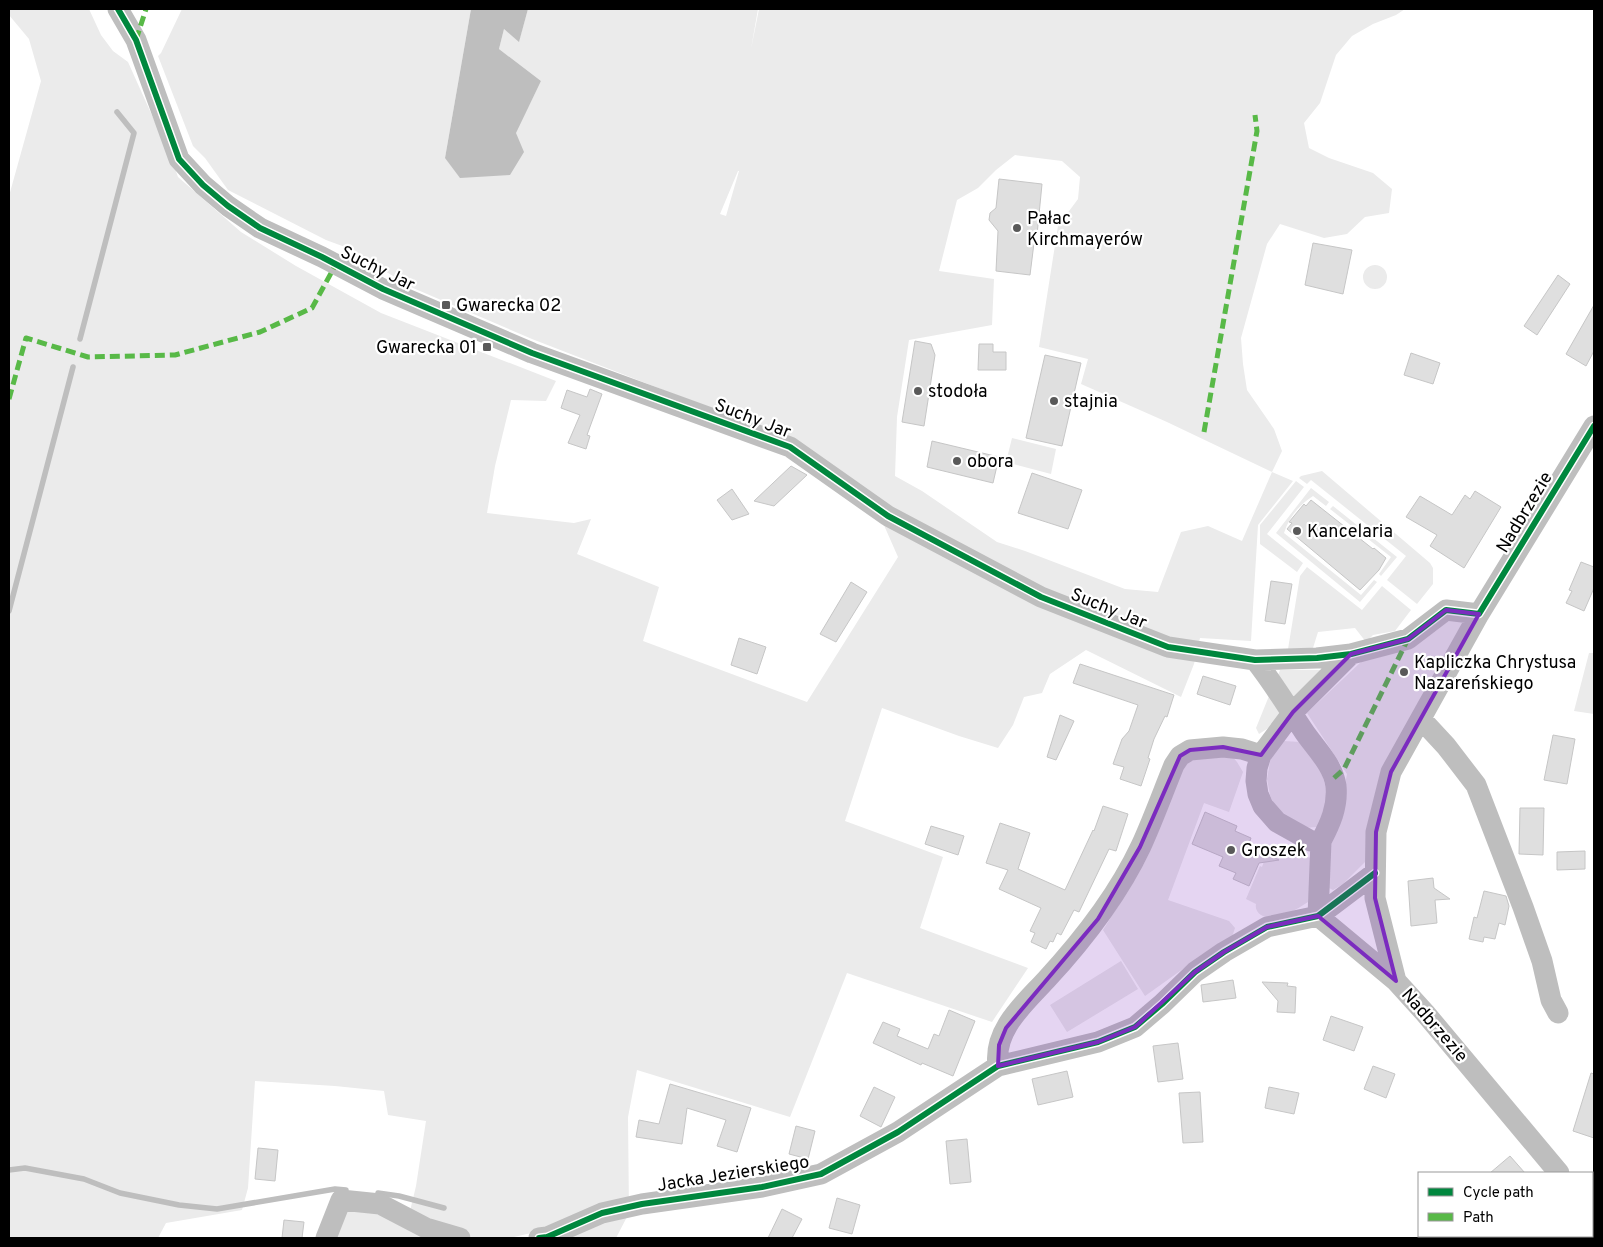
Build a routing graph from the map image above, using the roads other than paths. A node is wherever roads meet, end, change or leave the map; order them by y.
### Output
1 (118, 9) edge
2 (1594, 426) edge
3 (1479, 614) junction
4 (1351, 654) junction
5 (1255, 660) junction
6 (1293, 712) junction
7 (1421, 719) junction
8 (1261, 755) junction
9 (1321, 841) junction
10 (1375, 872) junction
11 (1318, 916) junction
12 (1396, 981) junction
13 (1558, 1014) dead end
14 (998, 1066) junction
15 (1558, 1172) edge
16 (326, 1238) edge
17 (460, 1238) edge
18 (539, 1238) edge

1 - 5 street, Suchy Jar
2 - 3 street, Nadbrzezie
3 - 4 street, Suchy Jar
3 - 7 street, Nadbrzezie
4 - 5 street, Suchy Jar
4 - 6 street
5 - 6 street
6 - 8 street
6 - 9 street
7 - 10 street, Nadbrzezie
7 - 13 street
8 - 9 street
8 - 14 street
9 - 11 street
10 - 11 street
10 - 12 street, Nadbrzezie
11 - 12 street
11 - 14 street, Jacka Jezierskiego
12 - 15 street, Nadbrzezie
14 - 18 street, Jacka Jezierskiego
16 - 17 street

